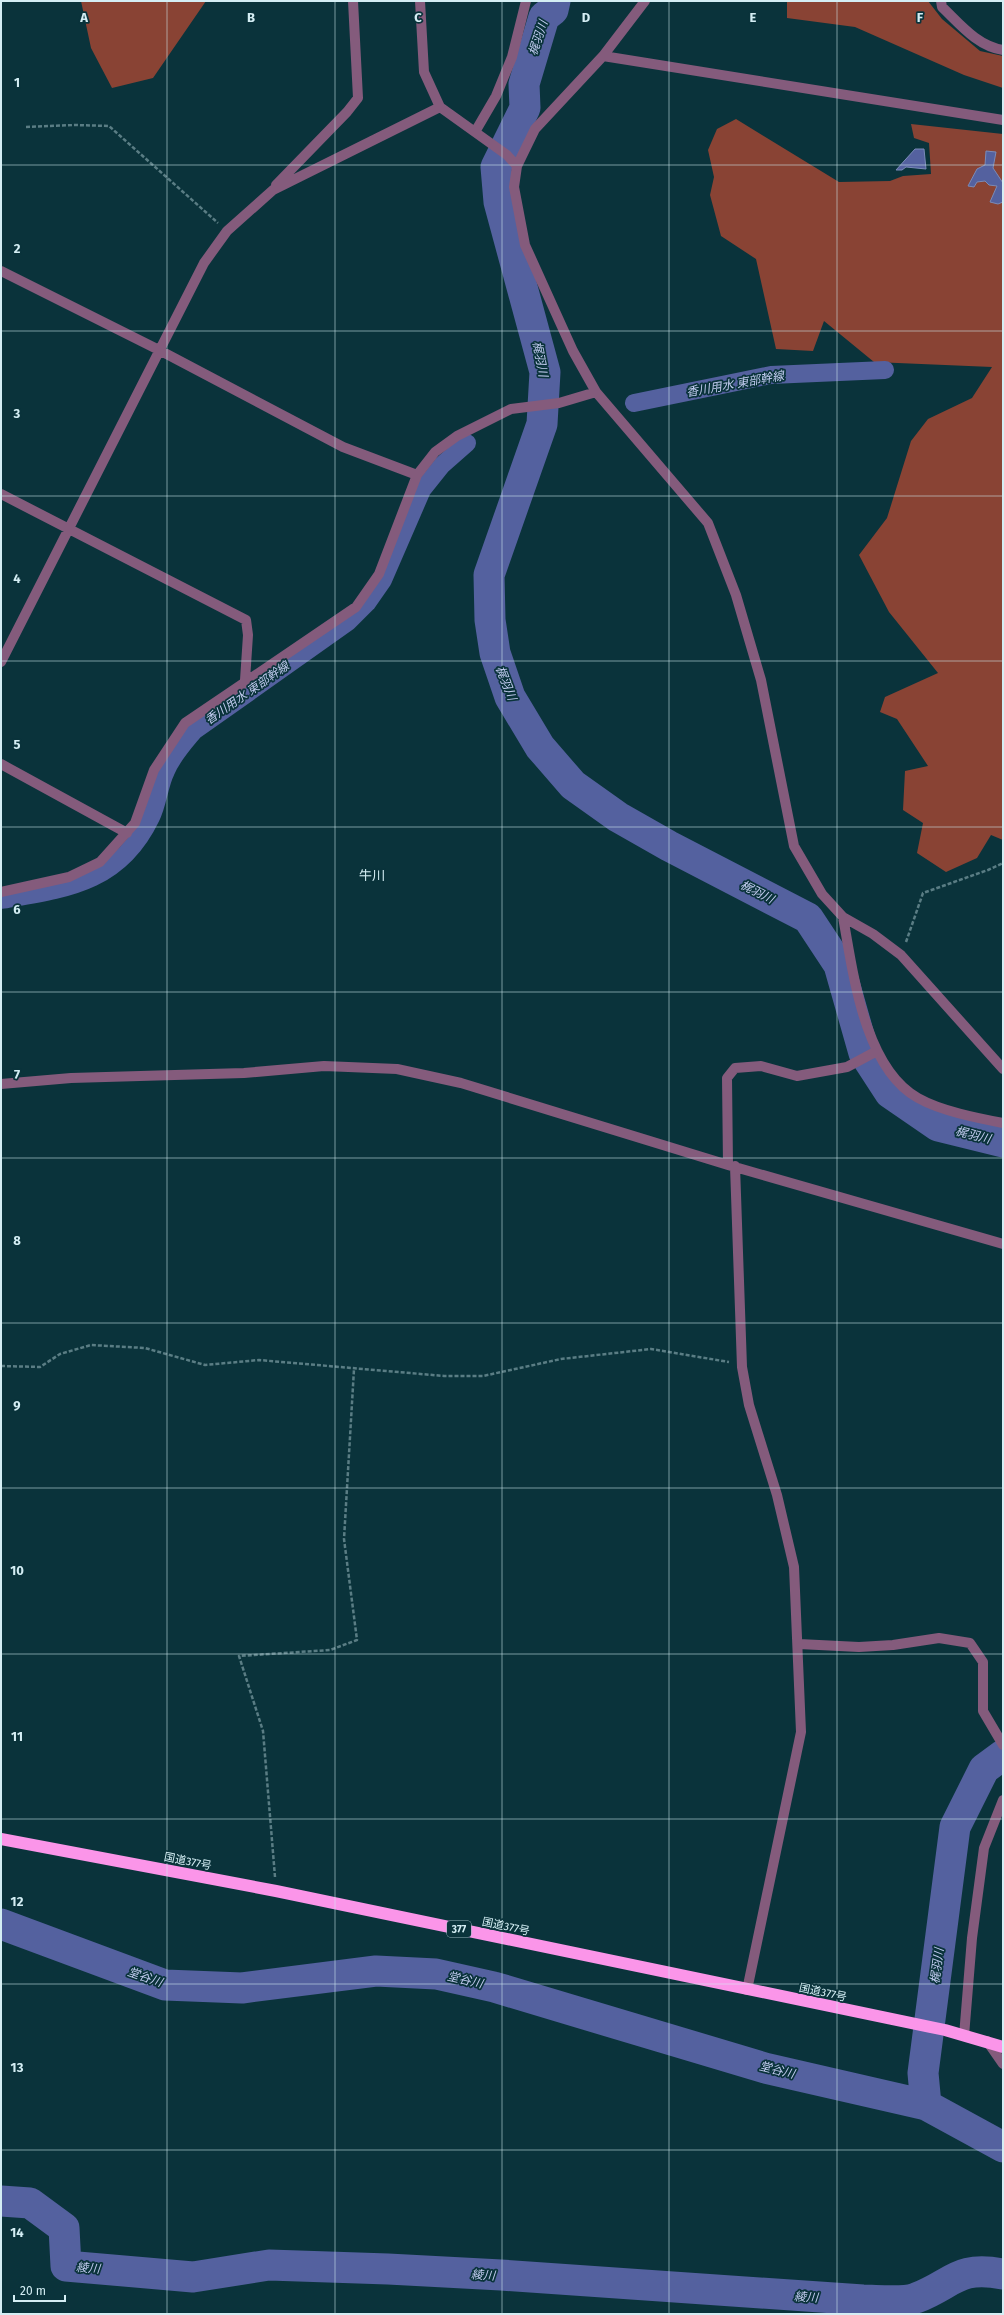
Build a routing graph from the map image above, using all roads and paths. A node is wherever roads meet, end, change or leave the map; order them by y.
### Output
1 (353, 1) edge
2 (420, 1) edge
3 (526, 1) edge
4 (645, 1) edge
5 (941, 1) edge
6 (1003, 50) edge
7 (603, 56) junction
8 (440, 107) junction
9 (1003, 120) edge
10 (26, 127) dead end
11 (477, 134) junction
12 (517, 166) junction
13 (272, 190) junction
14 (227, 231) junction
15 (1, 271) edge
16 (159, 350) junction
17 (596, 392) junction
18 (417, 475) junction
19 (1, 494) edge
20 (68, 528) junction
21 (1, 662) edge
22 (246, 680) junction
23 (1, 764) edge
24 (127, 833) junction
25 (1003, 863) edge
26 (1, 892) edge
27 (843, 917) junction
28 (901, 955) junction
29 (875, 1053) junction
30 (1003, 1069) edge
31 (1, 1084) edge
32 (1003, 1123) edge
33 (732, 1165) junction
34 (1003, 1244) edge
35 (742, 1364) junction
36 (1, 1366) edge
37 (354, 1369) junction
38 (799, 1644) junction
39 (1003, 1745) edge
40 (1003, 1800) edge
41 (1, 1839) edge
42 (276, 1891) junction
43 (747, 1990) junction
44 (964, 2036) junction
45 (987, 2041) junction
46 (1003, 2047) edge
47 (1003, 2064) edge

1 - 13 street
2 - 8 street
3 - 11 street
4 - 7 street
5 - 6 street
7 - 9 street
7 - 12 street
8 - 11 street
8 - 13 street
10 - 14 path
11 - 12 street
12 - 17 street
13 - 14 street
14 - 16 street
15 - 16 street
16 - 18 street
16 - 20 street
17 - 18 street
17 - 27 street
18 - 22 street
19 - 20 street
20 - 21 street
20 - 22 street
22 - 24 street
23 - 24 street
24 - 26 street
25 - 28 path
27 - 28 street
27 - 29 street
28 - 30 street
29 - 32 street
29 - 33 street
31 - 33 street
33 - 34 street
33 - 35 street
35 - 37 path
35 - 38 street
36 - 37 path
37 - 42 path
38 - 39 street
38 - 43 street
40 - 44 street
41 - 42 highway, 国道377号 / 377
42 - 43 highway, 国道377号 / 377
43 - 44 highway, 国道377号 / 377
44 - 45 highway, 国道377号 / 377
45 - 46 highway, 国道377号 / 377
45 - 47 street

